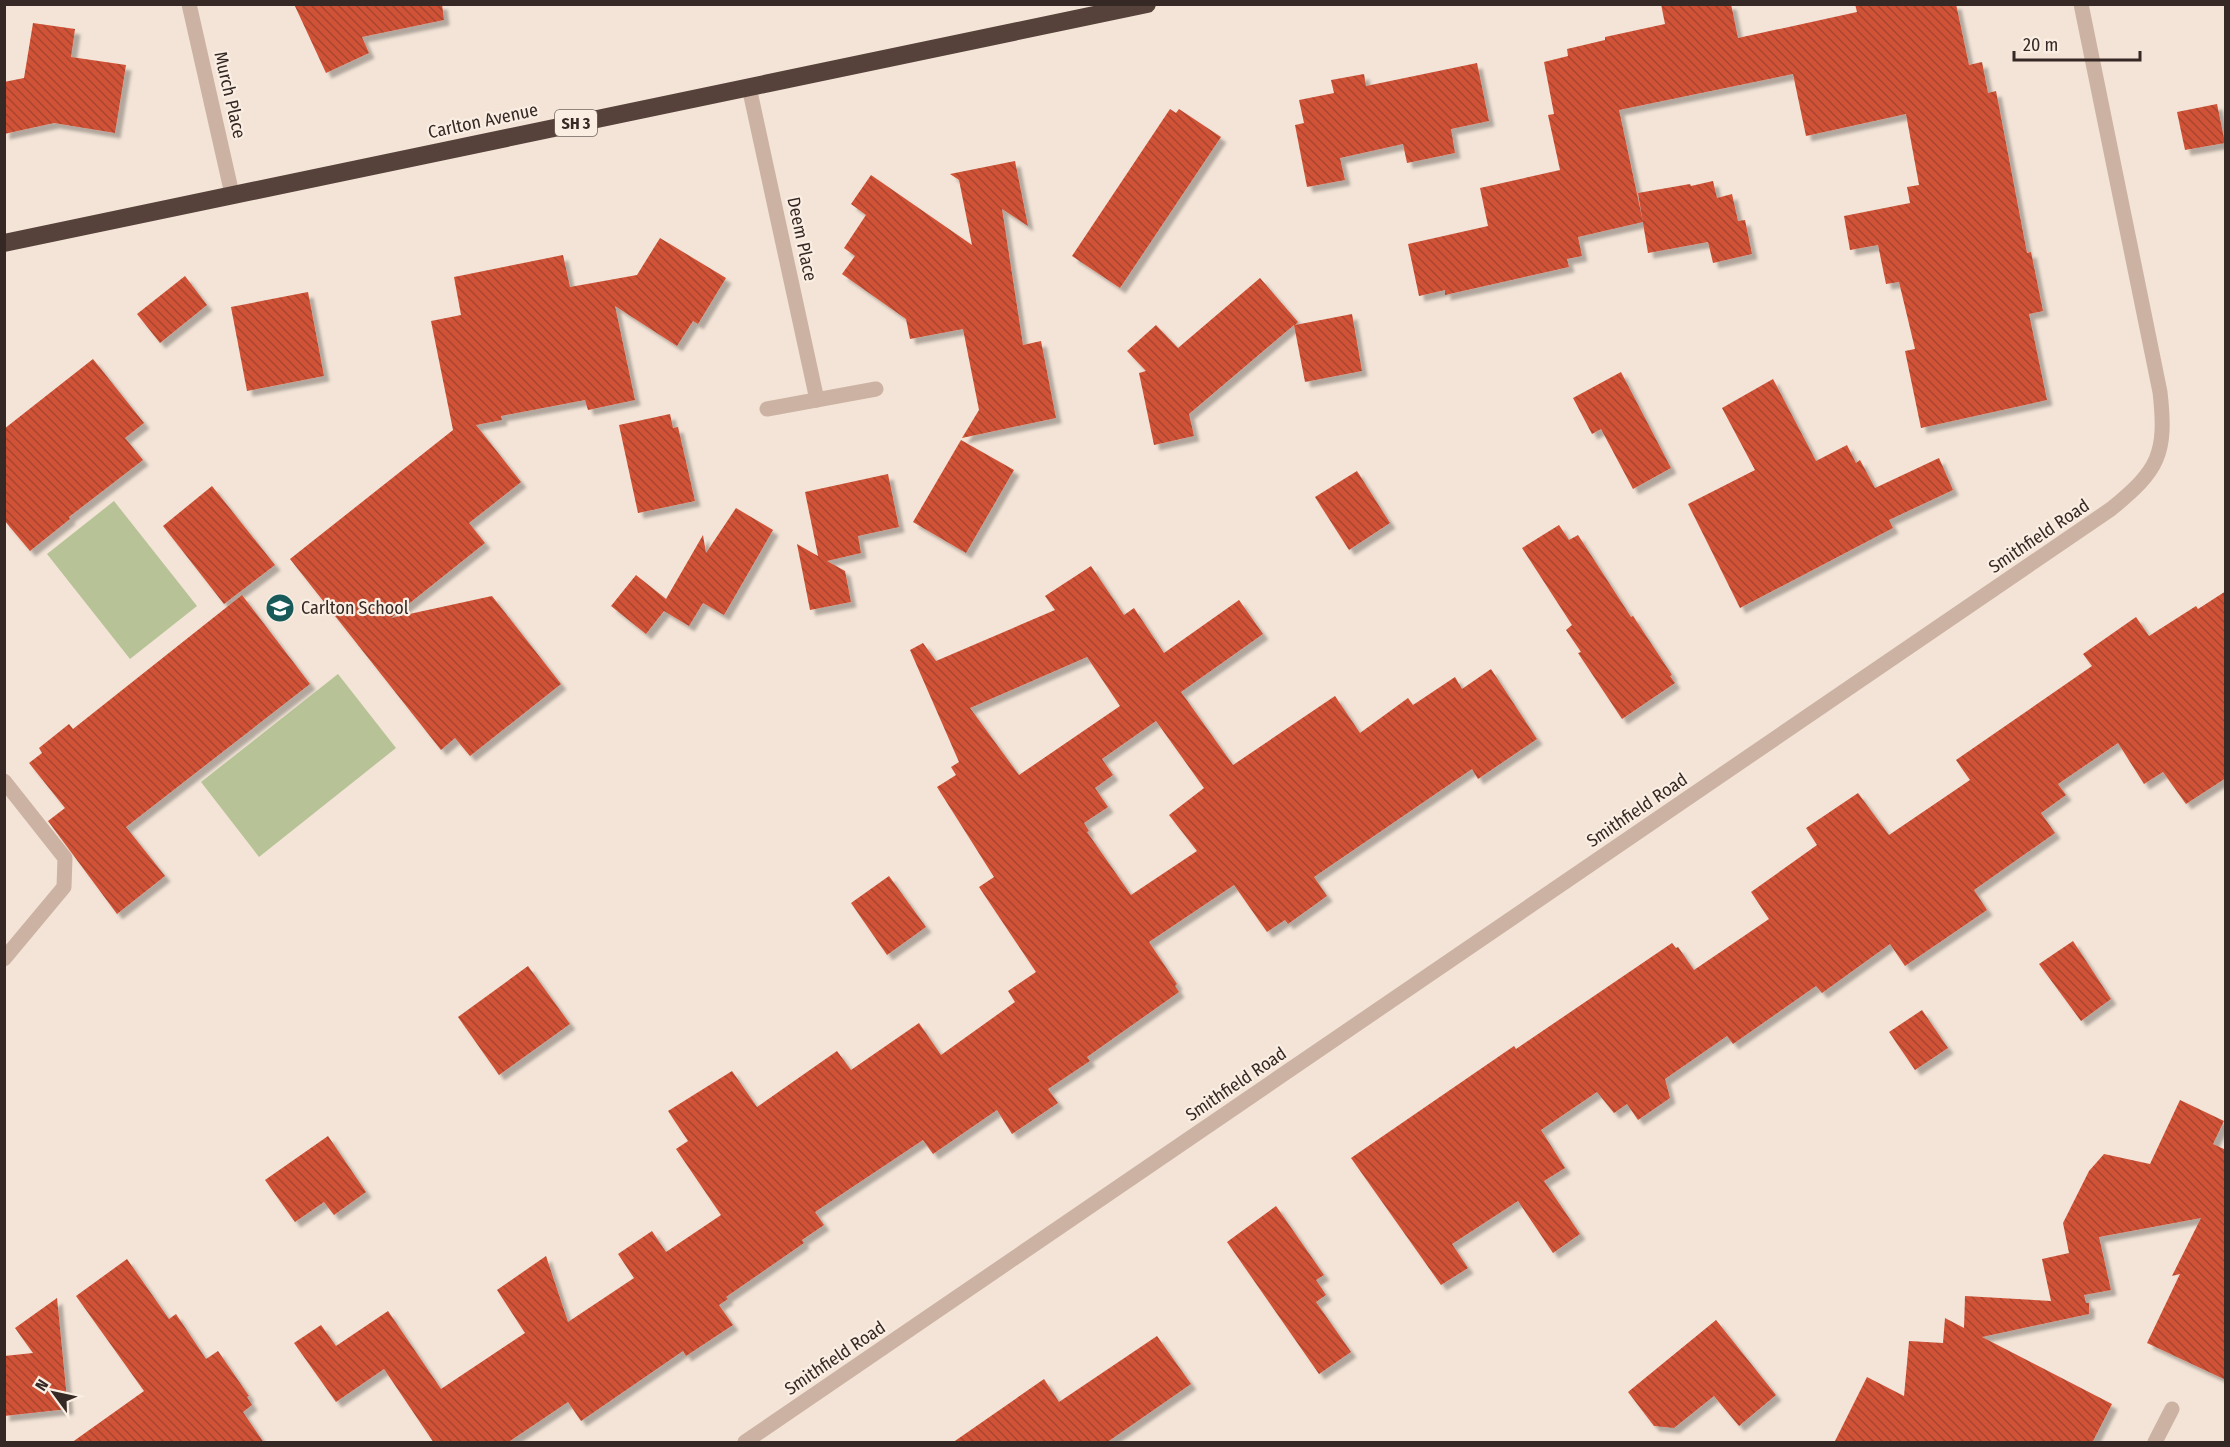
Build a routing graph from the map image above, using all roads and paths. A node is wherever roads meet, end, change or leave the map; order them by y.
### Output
1 (189, 4) edge
2 (1147, 4) edge
3 (2081, 4) edge
4 (749, 87) junction
5 (232, 194) junction
6 (4, 243) edge
7 (876, 389) dead end
8 (817, 400) junction
9 (767, 409) dead end
10 (4, 781) edge
11 (4, 959) edge
12 (2172, 1409) dead end
13 (745, 1443) edge
14 (2155, 1443) edge

1 - 5 street, Murch Place
2 - 4 highway, Carlton Avenue / SH 3
3 - 13 street, Smithfield Road
4 - 5 highway, Carlton Avenue / SH 3
4 - 8 street, Deem Place
5 - 6 highway, Carlton Avenue / SH 3
7 - 8 street
8 - 9 street
10 - 11 street
12 - 14 street

